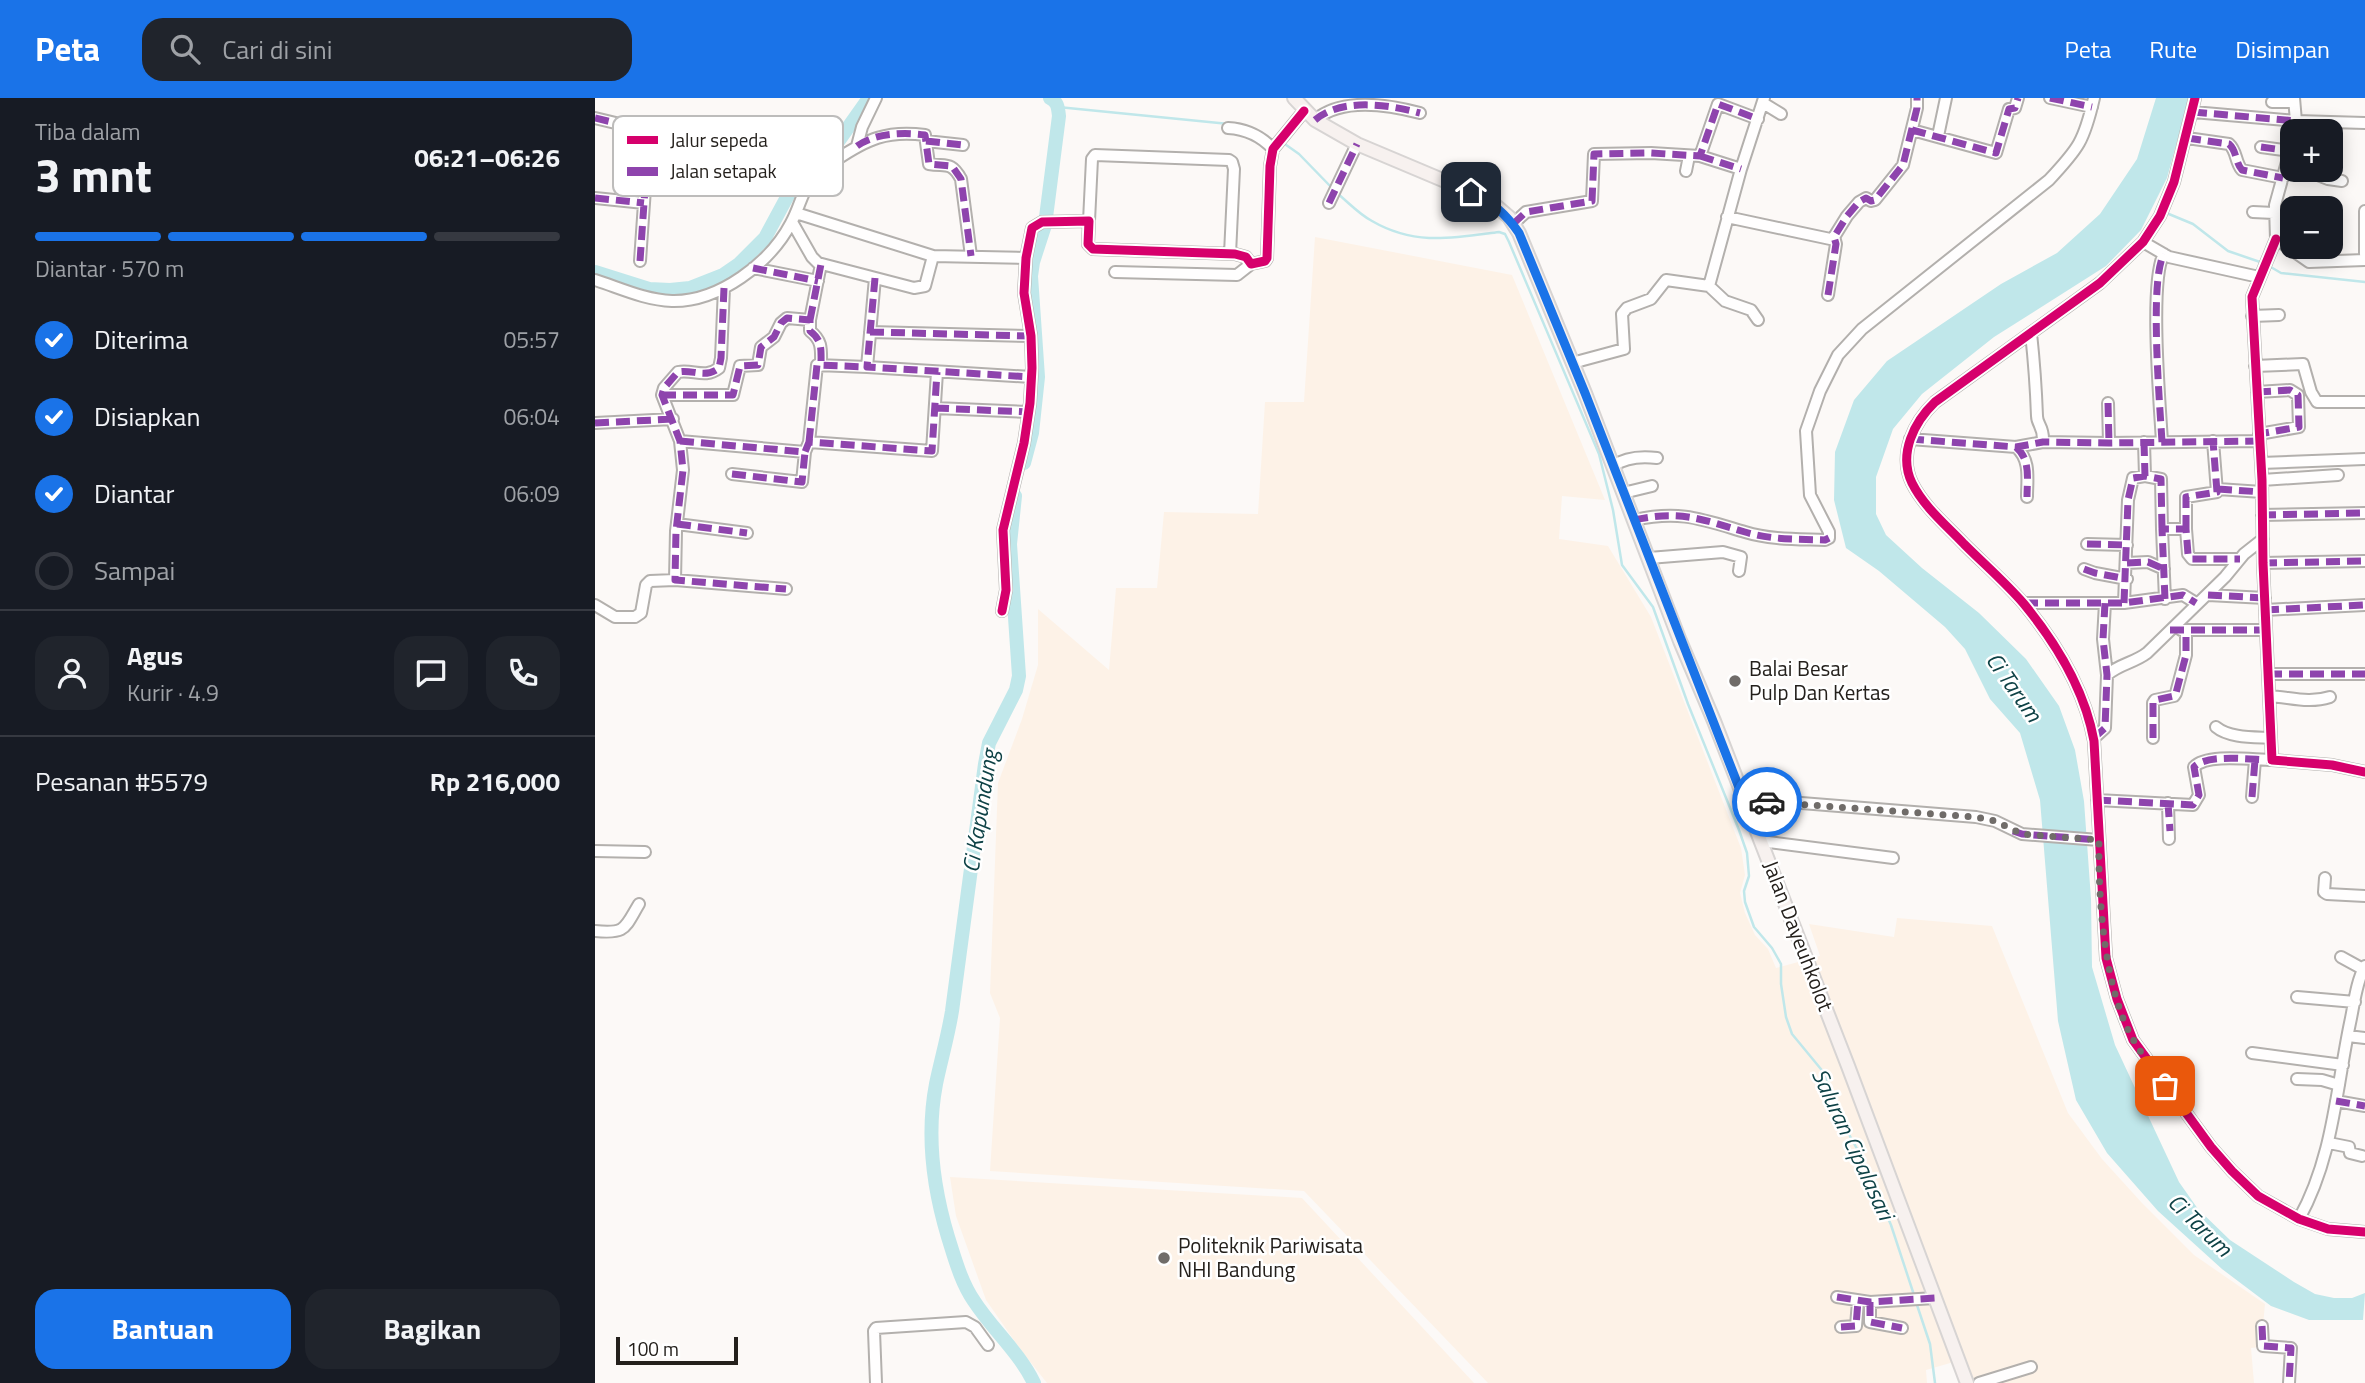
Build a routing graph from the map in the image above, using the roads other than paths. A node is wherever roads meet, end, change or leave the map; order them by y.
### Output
1 (876, 98) edge
2 (1294, 98) edge
3 (1917, 98) edge
4 (1946, 98) edge
5 (2018, 98) edge
6 (2050, 98) edge
7 (2195, 98) edge
8 (2294, 100) edge
9 (1763, 101) edge
10 (2272, 102) dead end
11 (1398, 103) edge
12 (2093, 103) edge
13 (1304, 111) junction
14 (2193, 112) junction
15 (1420, 113) dead end
16 (1781, 114) dead end
17 (595, 118) edge
18 (1758, 119) junction
19 (2295, 119) edge
20 (1315, 120) junction
21 (613, 122) edge
22 (2365, 123) edge
23 (2280, 124) edge
24 (2343, 124) edge
25 (1228, 128) dead end
26 (1912, 130) junction
27 (1938, 136) junction
28 (2187, 138) junction
29 (926, 141) junction
30 (1357, 144) junction
31 (963, 145) dead end
32 (1277, 145) junction
33 (857, 146) junction
34 (2261, 147) dead end
35 (2280, 151) edge
36 (843, 156) edge
37 (1695, 156) junction
38 (1741, 169) junction
39 (1686, 171) dead end
40 (2280, 177) edge
41 (2282, 182) edge
42 (1333, 195) dead end
43 (644, 196) edge
44 (801, 196) edge
45 (595, 198) edge
46 (644, 203) junction
47 (2365, 211) edge
48 (2253, 212) dead end
49 (2274, 213) junction
50 (1727, 217) junction
51 (794, 218) junction
52 (1089, 221) junction
53 (1513, 224) junction
54 (2276, 239) junction
55 (1835, 240) junction
56 (2143, 242) junction
57 (1230, 254) junction
58 (2164, 254) junction
59 (2365, 254) edge
60 (933, 256) junction
61 (971, 256) junction
62 (1026, 258) junction
63 (2365, 260) edge
64 (640, 261) dead end
65 (821, 264) junction
66 (1251, 264) junction
67 (753, 268) junction
68 (1115, 272) dead end
69 (2262, 272) junction
70 (875, 278) junction
71 (595, 280) edge
72 (818, 281) junction
73 (1710, 286) junction
74 (724, 288) junction
75 (1828, 295) dead end
76 (2279, 315) dead end
77 (2252, 316) junction
78 (810, 320) junction
79 (1758, 320) dead end
80 (870, 332) junction
81 (2031, 333) junction
82 (1031, 337) junction
83 (1572, 363) junction
84 (821, 366) junction
85 (2255, 366) junction
86 (867, 368) junction
87 (937, 372) junction
88 (1031, 377) junction
89 (2257, 392) junction
90 (662, 395) junction
91 (2365, 402) edge
92 (2108, 404) dead end
93 (935, 408) junction
94 (1028, 412) junction
95 (673, 419) junction
96 (595, 423) edge
97 (2259, 437) junction
98 (1910, 439) junction
99 (681, 441) junction
100 (2213, 441) junction
101 (2043, 442) junction
102 (2144, 442) junction
103 (2162, 442) junction
104 (2109, 443) junction
105 (807, 447) junction
106 (2016, 447) junction
107 (1657, 458) dead end
108 (2365, 459) edge
109 (2260, 463) junction
110 (1613, 466) junction
111 (732, 474) dead end
112 (2145, 475) junction
113 (2338, 475) dead end
114 (2262, 480) junction
115 (1652, 486) dead end
116 (2218, 489) junction
117 (2262, 492) junction
118 (1623, 493) junction
119 (2027, 497) dead end
120 (2365, 513) edge
121 (2262, 515) junction
122 (1634, 520) junction
123 (677, 524) junction
124 (2162, 529) junction
125 (2186, 529) junction
126 (747, 533) dead end
127 (2263, 539) junction
128 (2087, 544) dead end
129 (2127, 545) junction
130 (1649, 558) junction
131 (2241, 559) junction
132 (2365, 561) edge
133 (2127, 563) junction
134 (2263, 563) junction
135 (2084, 569) dead end
136 (2164, 569) junction
137 (1739, 572) dead end
138 (2127, 579) junction
139 (675, 580) junction
140 (786, 589) dead end
141 (2208, 595) junction
142 (2265, 598) junction
143 (2165, 599) junction
144 (2024, 603) junction
145 (2105, 603) junction
146 (2124, 603) junction
147 (2196, 603) junction
148 (595, 605) edge
149 (2365, 606) edge
150 (2266, 610) junction
151 (1002, 611) dead end
152 (2170, 630) junction
153 (2186, 630) junction
154 (2266, 630) junction
155 (2268, 674) junction
156 (2365, 674) edge
157 (2107, 675) junction
158 (2269, 696) junction
159 (2330, 697) dead end
160 (2216, 727) dead end
161 (2094, 738) junction
162 (2153, 738) dead end
163 (2271, 738) junction
164 (2255, 760) junction
165 (2272, 760) junction
166 (2365, 772) edge
167 (2252, 797) dead end
168 (2097, 800) junction
169 (1745, 803) junction
170 (2168, 803) junction
171 (2169, 839) dead end
172 (2099, 840) junction
173 (1761, 841) junction
174 (595, 851) edge
175 (645, 852) dead end
176 (1892, 858) dead end
177 (2325, 878) dead end
178 (2365, 896) edge
179 (639, 904) dead end
180 (595, 931) edge
181 (2341, 957) dead end
182 (2364, 968) edge
183 (2297, 997) dead end
184 (2355, 1002) junction
185 (2347, 1036) junction
186 (2365, 1038) edge
187 (2252, 1053) dead end
188 (2343, 1065) junction
189 (2297, 1079) dead end
190 (2339, 1085) junction
191 (2336, 1101) junction
192 (2365, 1106) edge
193 (2329, 1143) junction
194 (2362, 1156) dead end
195 (2299, 1219) junction
196 (2365, 1232) edge
197 (1837, 1297) dead end
198 (1935, 1298) junction
199 (1864, 1302) junction
200 (1841, 1326) dead end
201 (2262, 1326) dead end
202 (1902, 1328) dead end
203 (988, 1345) dead end
204 (2031, 1367) dead end
205 (876, 1383) edge
206 (1967, 1383) edge
207 (1979, 1383) edge
208 (2289, 1383) edge

1 - 33 street
2 - 13 main road, Jalan Dayeuhkolot
3 - 26 street
4 - 27 street
5 - 27 street
6 - 12 street
7 - 14 street
8 - 10 street
8 - 19 street
9 - 16 street
9 - 18 street
11 - 15 street
11 - 20 street
12 - 122 street
13 - 20 main road, Jalan Dayeuhkolot
13 - 32 street
14 - 23 street
14 - 28 street
17 - 21 street
18 - 37 street
18 - 38 street
20 - 30 main road, Jalan Dayeuhkolot
22 - 24 street
25 - 32 street
26 - 27 street
26 - 55 street
28 - 40 street
28 - 56 street
29 - 31 street
29 - 33 street
29 - 61 street
30 - 42 street
30 - 53 main road, Jalan Dayeuhkolot
32 - 66 street
33 - 36 street
34 - 35 street
37 - 38 street
37 - 39 street
37 - 53 street
38 - 50 street
41 - 49 street
43 - 46 street
44 - 51 street
45 - 46 street
46 - 64 street
47 - 59 street
48 - 49 street
49 - 54 street
50 - 55 street
50 - 73 street
51 - 60 street
51 - 65 street
51 - 67 street
52 - 57 street
52 - 57 street
52 - 62 street
53 - 83 main road, Jalan Dayeuhkolot
54 - 63 street
54 - 69 street
55 - 75 street
56 - 58 street
56 - 81 street
57 - 66 street
58 - 69 street
58 - 103 street
60 - 61 street
60 - 70 street
61 - 62 street
62 - 82 street
65 - 70 street
65 - 72 street
66 - 68 street
67 - 72 street
67 - 74 street
69 - 77 street
70 - 80 street
71 - 74 street
72 - 78 street
73 - 79 street
73 - 83 street
74 - 90 street
76 - 77 street
77 - 85 street
78 - 84 street
78 - 90 street
80 - 82 street
80 - 86 street
81 - 98 street
81 - 101 street
82 - 88 street
83 - 110 main road, Jalan Dayeuhkolot
84 - 86 street
84 - 105 street
85 - 89 street
85 - 91 street
86 - 87 street
87 - 88 street
87 - 93 street
88 - 94 street
89 - 97 street
89 - 97 street
90 - 95 street
92 - 104 street
93 - 94 street
93 - 105 street
94 - 151 street
95 - 96 street
95 - 99 street
97 - 100 street
97 - 109 street
98 - 106 street
98 - 144 street
99 - 105 street
99 - 123 street
100 - 103 street
100 - 116 street
101 - 104 street
101 - 106 street
102 - 103 street
102 - 104 street
102 - 112 street
105 - 111 street
106 - 119 street
107 - 110 street
108 - 109 street
109 - 114 street
110 - 118 main road, Jalan Dayeuhkolot
112 - 124 street
112 - 129 street
113 - 114 street
114 - 117 street
115 - 118 street
116 - 117 street
116 - 125 street
117 - 121 street
118 - 122 main road, Jalan Dayeuhkolot
120 - 121 street
121 - 127 street
122 - 130 main road, Jalan Dayeuhkolot
123 - 126 street
123 - 139 street
124 - 125 street
124 - 136 street
125 - 131 street
127 - 131 street
127 - 134 street
128 - 129 street
129 - 133 street
130 - 137 street
130 - 169 main road, Jalan Dayeuhkolot
131 - 141 street
132 - 134 street
133 - 136 street
133 - 138 street
134 - 142 street
135 - 138 street
136 - 143 street
138 - 146 street
139 - 140 street
139 - 148 street
141 - 142 street
141 - 147 street
142 - 150 street
143 - 146 street
143 - 147 street
144 - 145 street
144 - 161 street
145 - 146 street
145 - 157 street
147 - 152 street
149 - 150 street
150 - 154 street
152 - 153 street
152 - 157 street
153 - 154 street
153 - 162 street
154 - 155 street
155 - 156 street
155 - 158 street
157 - 161 street
158 - 159 street
158 - 163 street
160 - 163 street
161 - 168 street
163 - 165 street
164 - 165 street
164 - 167 street
164 - 170 street
165 - 166 street
168 - 170 street
168 - 172 street
169 - 172 street
169 - 173 main road, Jalan Dayeuhkolot
170 - 171 street
172 - 195 street
173 - 176 street
173 - 198 main road, Jalan Dayeuhkolot
174 - 175 street
177 - 178 street
179 - 180 street
181 - 182 street
182 - 184 street
183 - 184 street
184 - 185 street
185 - 186 street
185 - 188 street
187 - 188 street
188 - 190 street
189 - 190 street
190 - 191 street
191 - 192 street
191 - 193 street
193 - 194 street
193 - 195 street
195 - 196 street
197 - 199 street
198 - 199 street
198 - 206 main road, Jalan Dayeuhkolot
199 - 200 street
199 - 202 street
201 - 208 street
203 - 205 street
204 - 207 street

